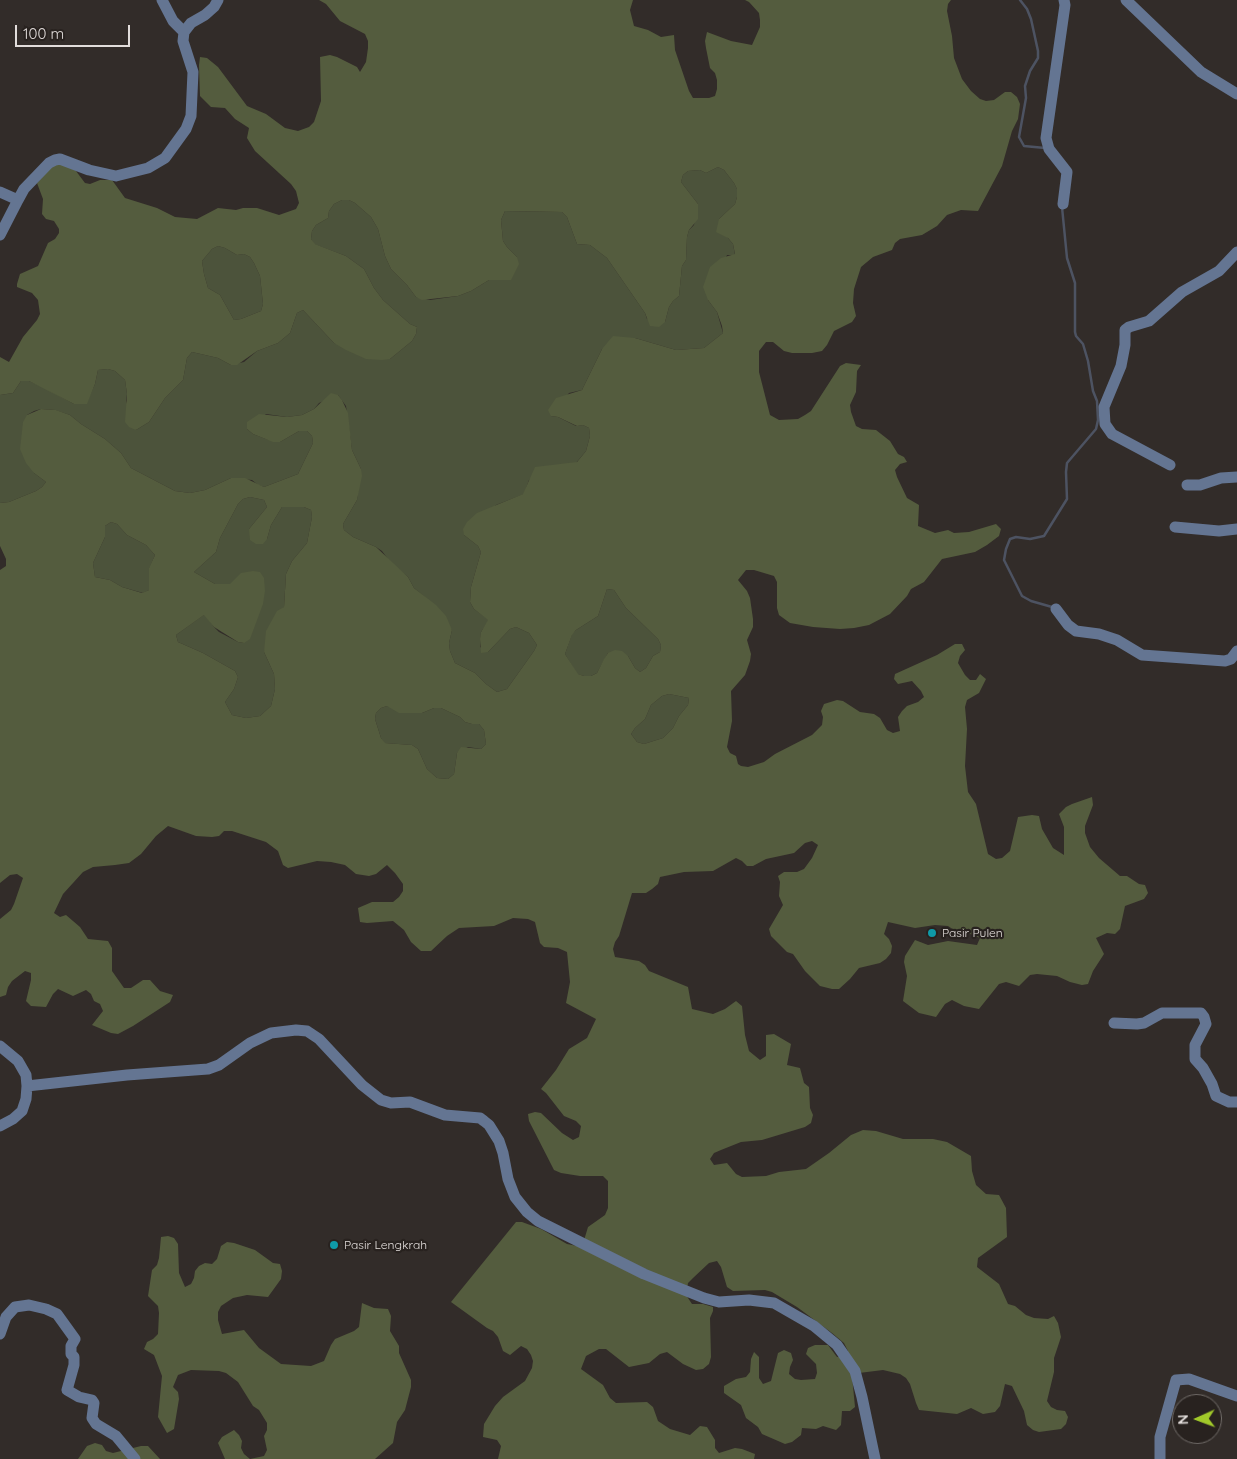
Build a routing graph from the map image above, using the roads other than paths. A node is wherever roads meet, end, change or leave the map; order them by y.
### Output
1 (162, 0) edge
2 (218, 0) edge
3 (1064, 0) edge
4 (1126, 0) edge
5 (184, 32) junction
6 (1237, 94) edge
7 (0, 192) edge
8 (18, 200) junction
9 (1063, 204) dead end
10 (0, 235) edge
11 (1237, 252) edge
12 (1170, 465) dead end
13 (1237, 477) edge
14 (1187, 484) dead end
15 (1175, 527) dead end
16 (1237, 529) edge
17 (1056, 609) dead end
18 (1237, 651) edge
19 (1226, 661) junction
20 (1237, 669) edge
21 (1114, 1022) dead end
22 (0, 1046) edge
23 (28, 1086) junction
24 (1237, 1102) edge
25 (0, 1126) edge
26 (0, 1334) edge
27 (1237, 1396) edge
28 (135, 1459) edge
29 (875, 1459) edge
30 (1160, 1459) edge

1 - 5 street
2 - 5 street
3 - 9 street
4 - 6 street
5 - 8 street
7 - 8 street
8 - 10 street
11 - 12 street
13 - 14 street
15 - 16 street
17 - 19 street
18 - 19 street
19 - 20 street
21 - 24 street
22 - 23 street
23 - 25 street
23 - 29 street
26 - 28 street
27 - 30 street

